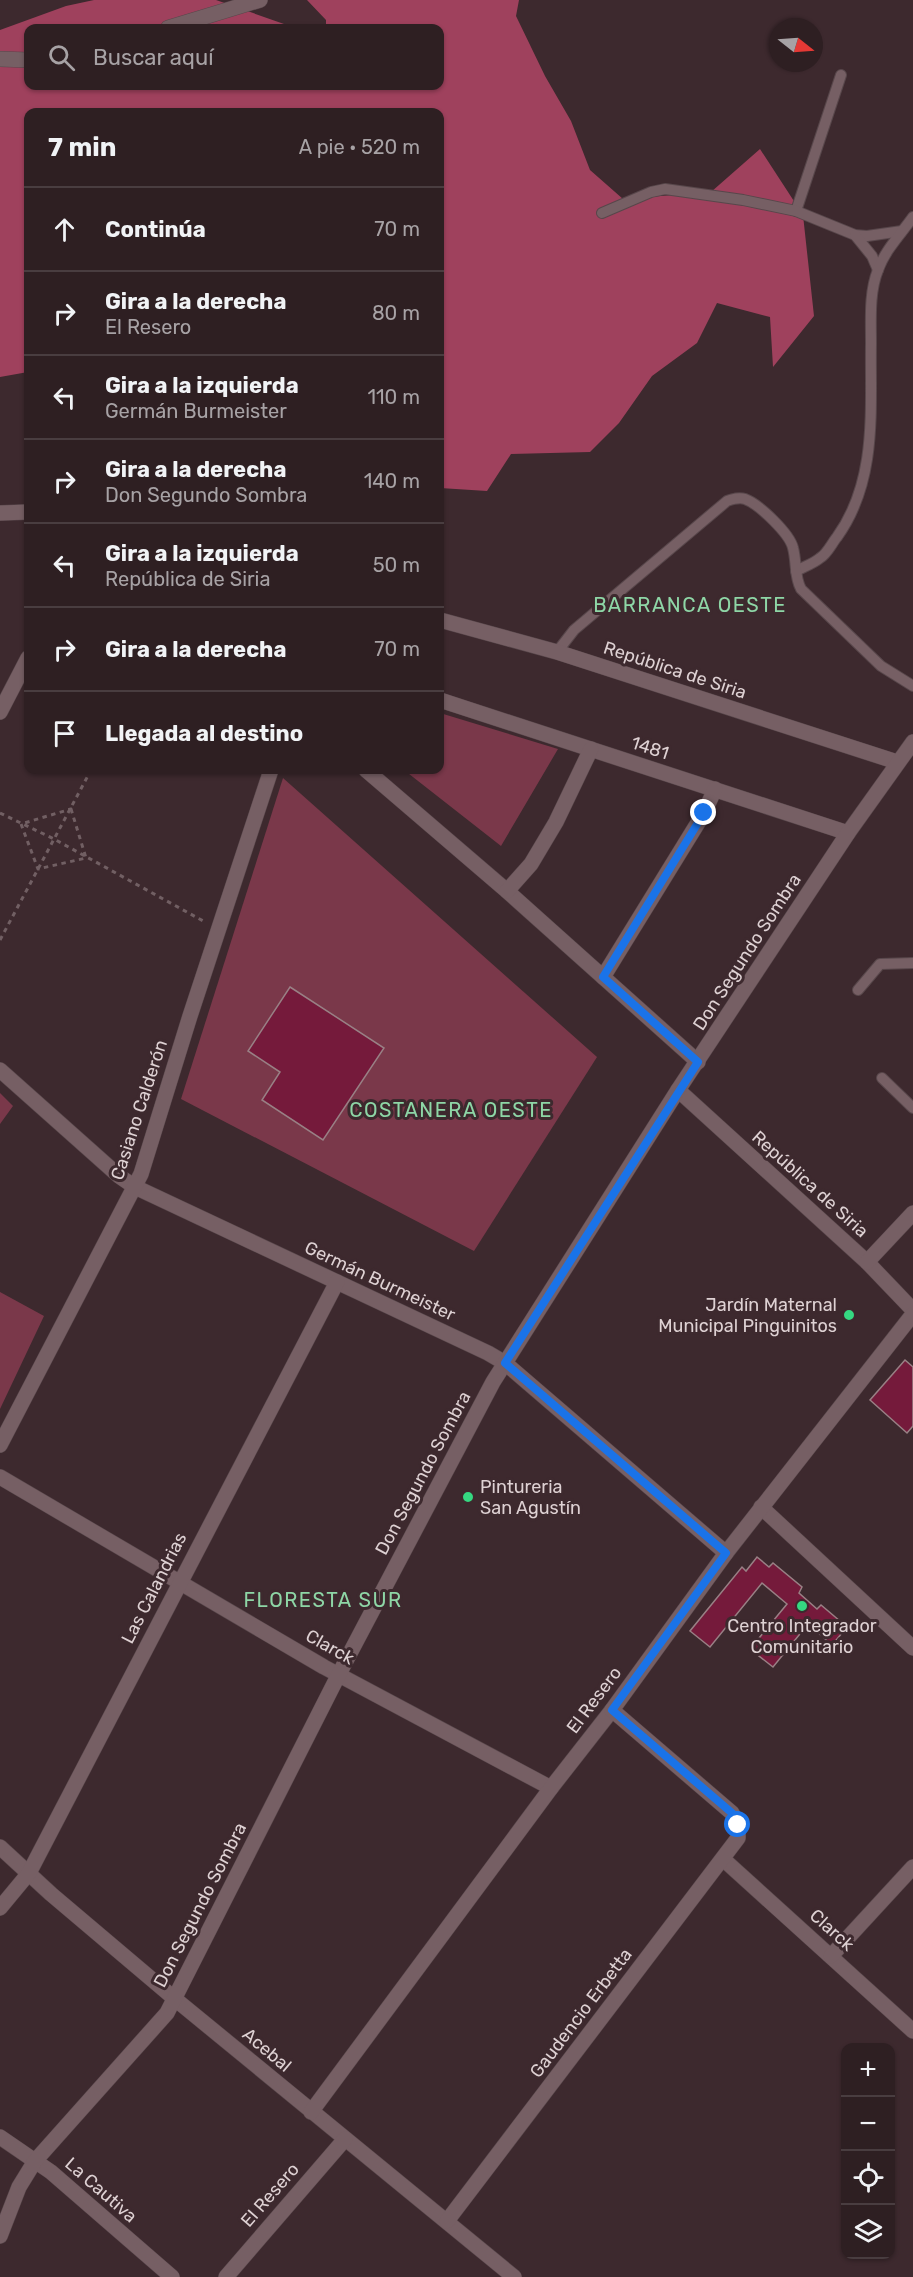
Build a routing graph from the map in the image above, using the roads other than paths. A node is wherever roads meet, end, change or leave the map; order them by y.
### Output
1 (260, 0) edge
2 (181, 24) edge
3 (0, 59) edge
4 (24, 60) edge
5 (841, 75) dead end
6 (796, 211) junction
7 (602, 213) dead end
8 (913, 217) edge
9 (903, 231) junction
10 (855, 235) junction
11 (878, 270) junction
12 (24, 512) edge
13 (0, 513) edge
14 (796, 571) junction
15 (444, 621) edge
16 (557, 652) junction
17 (24, 666) edge
18 (913, 686) edge
19 (444, 701) edge
20 (0, 712) edge
21 (913, 742) edge
22 (591, 749) junction
23 (897, 762) junction
24 (270, 774) edge
25 (371, 774) edge
26 (715, 789) junction
27 (848, 833) junction
28 (507, 891) junction
29 (913, 963) edge
30 (603, 977) junction
31 (858, 990) dead end
32 (698, 1062) junction
33 (0, 1070) edge
34 (882, 1078) dead end
35 (678, 1090) junction
36 (913, 1108) edge
37 (135, 1187) junction
38 (913, 1213) edge
39 (867, 1262) junction
40 (337, 1282) junction
41 (913, 1310) edge
42 (913, 1314) edge
43 (505, 1363) junction
44 (0, 1445) edge
45 (0, 1477) edge
46 (761, 1507) junction
47 (726, 1553) junction
48 (179, 1581) junction
49 (913, 1648) edge
50 (339, 1674) junction
51 (612, 1710) junction
52 (551, 1788) junction
53 (0, 1847) edge
54 (723, 1859) junction
55 (913, 1867) edge
56 (29, 1873) junction
57 (0, 1908) edge
58 (831, 1956) junction
59 (174, 1999) junction
60 (913, 2031) edge
61 (311, 2112) junction
62 (0, 2137) edge
63 (345, 2139) junction
64 (35, 2161) junction
65 (447, 2221) junction
66 (0, 2236) edge
67 (172, 2277) edge
68 (225, 2277) edge
69 (514, 2277) edge

1 - 2 street
3 - 4 street
5 - 6 lane
6 - 7 lane
6 - 10 lane
8 - 9 lane
9 - 10 lane
9 - 11 lane
10 - 11 lane
11 - 14 lane
12 - 13 street
14 - 16 lane
14 - 18 lane
15 - 16 street, República de Siria
16 - 23 street, República de Siria
17 - 20 street
19 - 22 street, 1481
21 - 23 street, Don Segundo Sombra
22 - 26 street, 1481
22 - 28 street
23 - 27 street, Don Segundo Sombra
24 - 37 street, Casiano Calderón
25 - 28 street
26 - 27 street, 1481
26 - 30 street
27 - 32 street, Don Segundo Sombra
28 - 30 street
29 - 31 lane
30 - 32 street
32 - 35 street, Don Segundo Sombra
33 - 37 street, Germán Burmeister
34 - 36 lane
35 - 39 street, República de Siria
35 - 43 street, Don Segundo Sombra
37 - 40 street, Germán Burmeister
37 - 44 street, Casiano Calderón
38 - 39 street
39 - 41 street, República de Siria
40 - 43 street, Germán Burmeister
40 - 48 street, Las Calandrias
42 - 46 street, El Resero
43 - 47 street, Germán Burmeister
43 - 50 street, Don Segundo Sombra
45 - 48 street, Clarck
46 - 47 street, El Resero
46 - 49 street
47 - 51 street, El Resero
48 - 50 street, Clarck
48 - 56 street, Las Calandrias
50 - 52 street, Clarck
50 - 59 street, Don Segundo Sombra
51 - 52 street, El Resero
51 - 54 street, Gaudencio Erbetta
52 - 61 street, El Resero
53 - 56 street, Acebal
54 - 58 street, Clarck
54 - 65 street, Gaudencio Erbetta
55 - 58 street
56 - 57 street, Las Calandrias
56 - 59 street, Acebal
58 - 60 street, Clarck
59 - 61 street, Acebal
59 - 64 street, Don Segundo Sombra
61 - 63 street, Acebal
62 - 64 street, La Cautiva
63 - 65 street, Acebal
63 - 68 street, El Resero
64 - 66 street, Don Segundo Sombra
64 - 67 street, La Cautiva
65 - 69 street, Acebal

